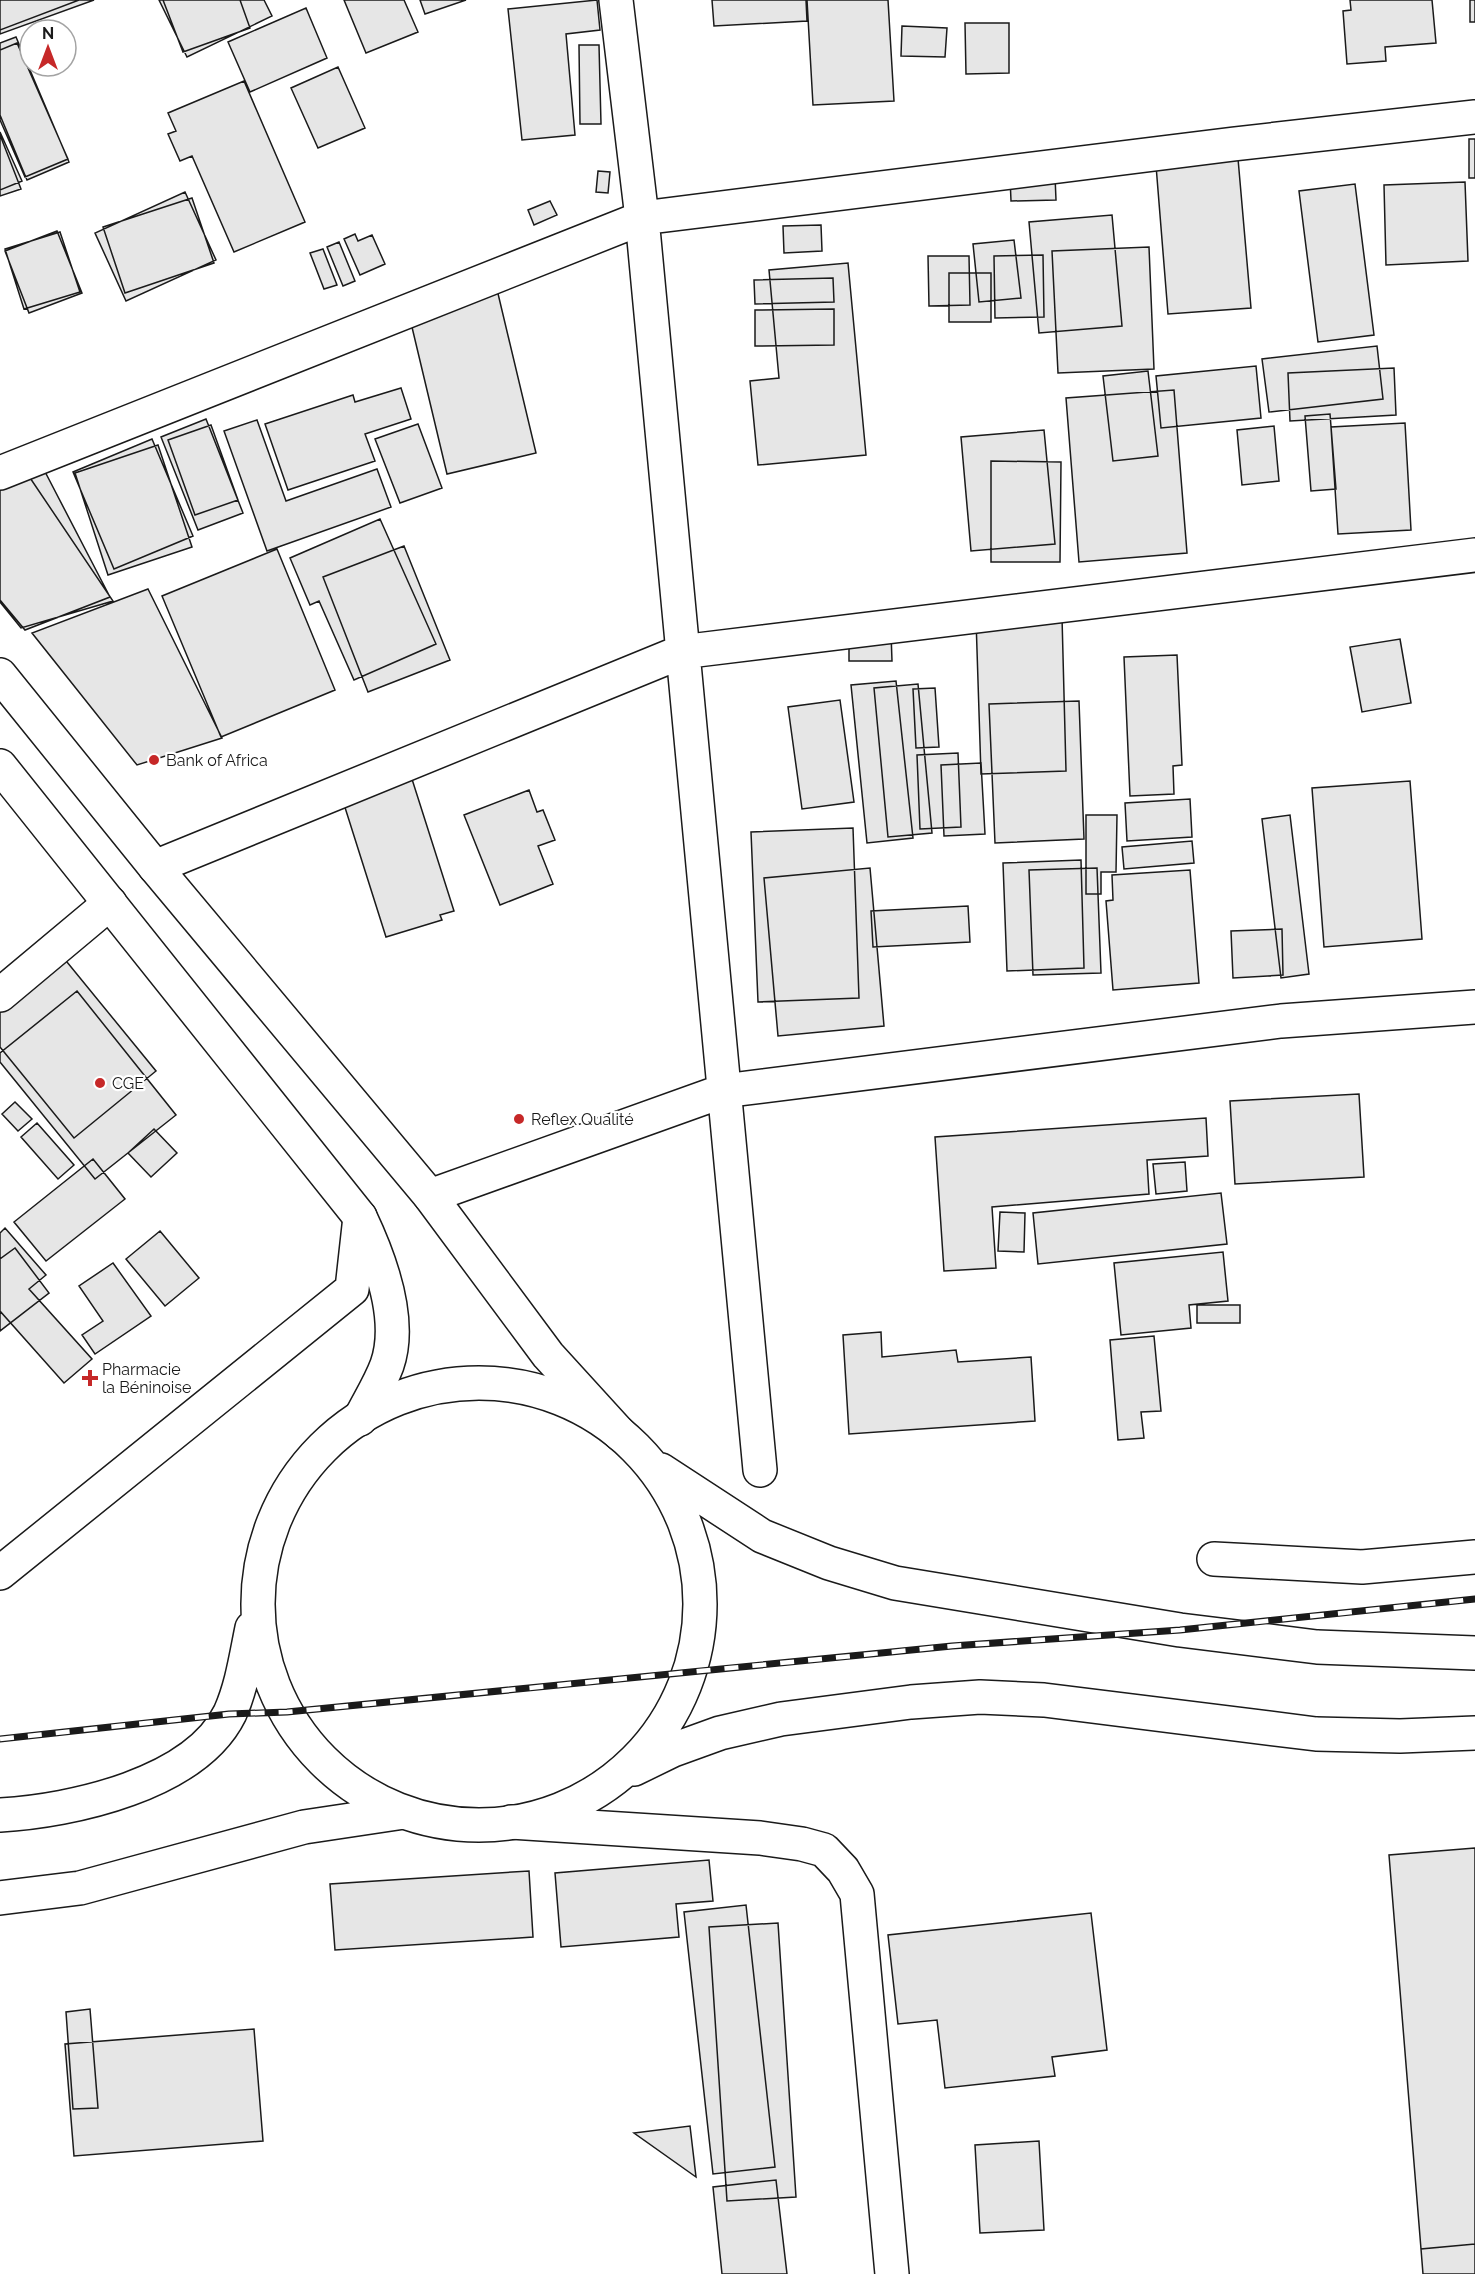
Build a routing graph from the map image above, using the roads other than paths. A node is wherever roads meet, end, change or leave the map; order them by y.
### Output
1 (616, 0) edge
2 (1475, 117) edge
3 (642, 218) junction
4 (0, 473) edge
5 (1475, 555) edge
6 (681, 652) junction
7 (0, 675) edge
8 (0, 766) edge
9 (155, 867) junction
10 (110, 903) junction
11 (0, 995) edge
12 (1475, 1007) edge
13 (723, 1090) junction
14 (430, 1196) junction
15 (360, 1217) junction
16 (360, 1419) junction
17 (620, 1434) junction
18 (644, 1458) junction
19 (760, 1470) dead end
20 (1475, 1557) edge
21 (1214, 1559) dead end
22 (0, 1574) edge
23 (257, 1600) junction
24 (1475, 1653) edge
25 (1475, 1733) edge
26 (611, 1781) junction
27 (404, 1812) junction
28 (0, 1815) edge
29 (511, 1822) junction
30 (0, 1898) edge
31 (892, 2274) edge

1 - 3 main road
2 - 3 main road
3 - 4 main road
3 - 6 main road
5 - 6 main road
6 - 9 main road
6 - 13 main road
7 - 9 main road
8 - 10 main road
9 - 14 main road
10 - 11 main road
10 - 15 main road
12 - 13 main road
13 - 14 main road
13 - 19 main road
14 - 17 main road
15 - 16 main road
15 - 22 main road
16 - 17 main road
16 - 23 main road
17 - 18 main road
18 - 24 main road
18 - 26 main road
20 - 21 main road
23 - 27 main road
23 - 28 main road
25 - 26 main road
26 - 29 main road
27 - 29 main road
27 - 30 main road
29 - 31 main road

